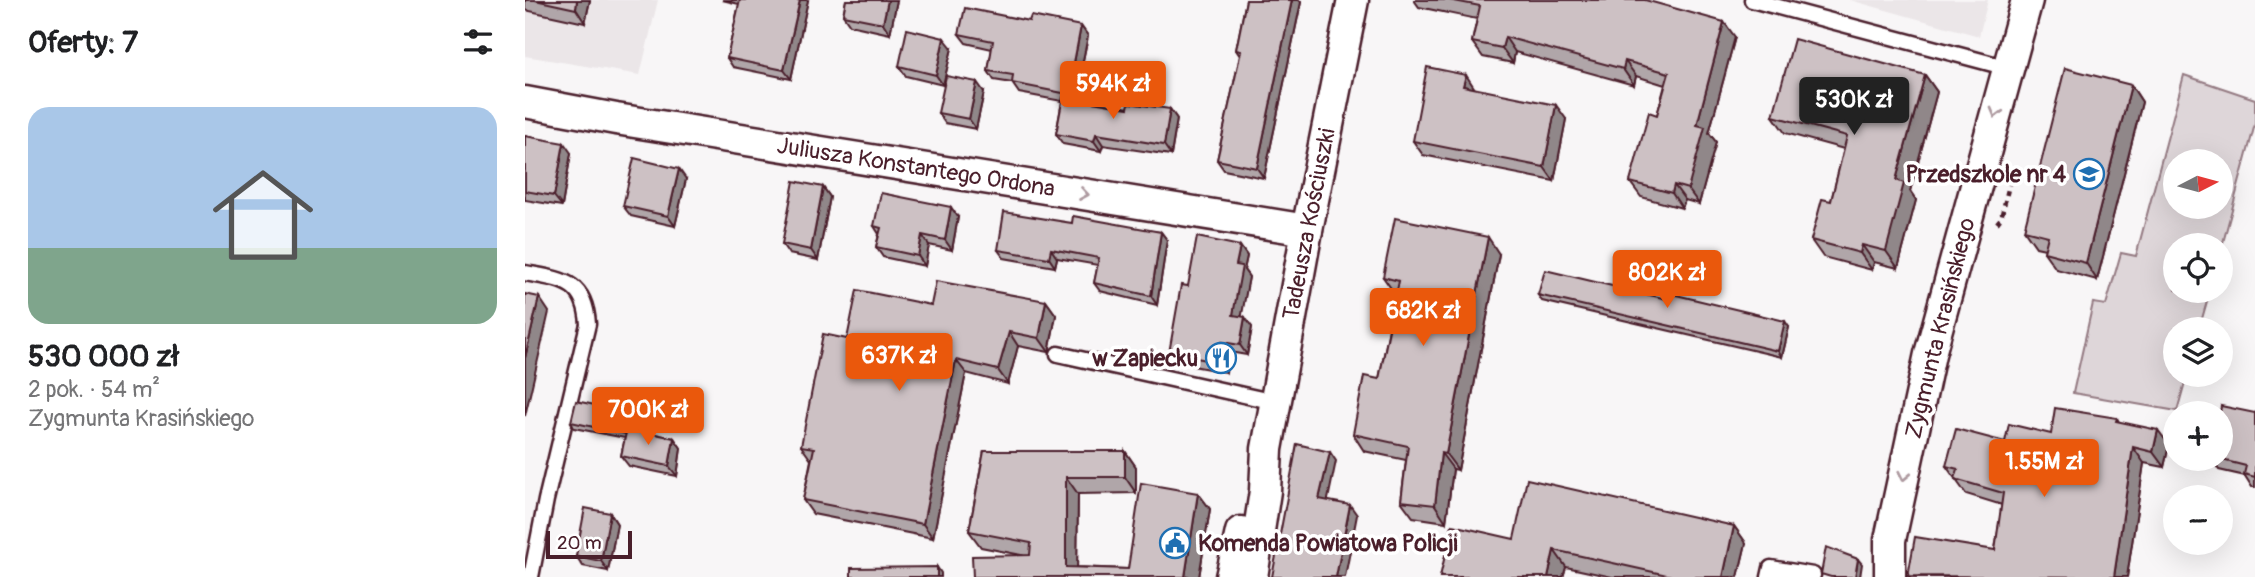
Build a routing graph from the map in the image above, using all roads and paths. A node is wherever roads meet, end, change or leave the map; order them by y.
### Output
1 (1353, 0) edge
2 (1752, 0) edge
3 (2027, 0) edge
4 (2008, 68) junction
5 (525, 102) edge
6 (1307, 230) junction
7 (525, 272) edge
8 (1058, 354) dead end
9 (1275, 402) junction
10 (1267, 449) junction
11 (1813, 575) edge
12 (531, 577) edge
13 (1231, 577) edge
14 (1252, 577) edge
15 (1769, 577) edge
16 (1890, 577) edge

1 - 6 street, Tadeusza Kościuszki
2 - 4 lane
3 - 4 street, Zygmunta Krasińskiego
4 -> 16 street, Zygmunta Krasińskiego
5 -> 6 street, Juliusza Konstantego Ordona
6 - 9 street, Tadeusza Kościuszki
7 - 12 lane
8 - 9 lane
9 - 10 street, Tadeusza Kościuszki
10 - 13 street, Tadeusza Kościuszki
10 - 14 street, Tadeusza Kościuszki
11 - 15 lane

